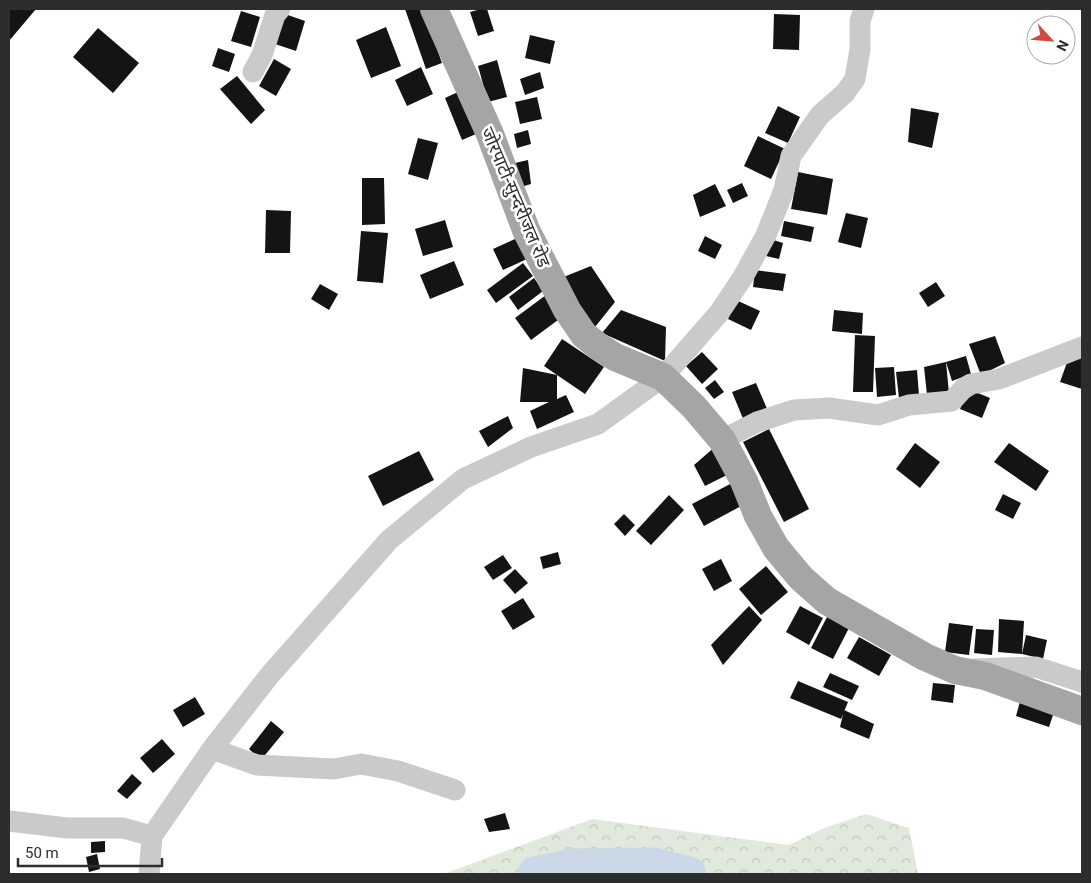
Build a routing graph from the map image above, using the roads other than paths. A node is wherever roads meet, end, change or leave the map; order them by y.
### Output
1 (280, 9) edge
2 (434, 9) edge
3 (864, 9) edge
4 (253, 72) dead end
5 (1082, 347) edge
6 (663, 377) junction
7 (722, 440) junction
8 (955, 670) junction
9 (1082, 682) edge
10 (1082, 710) edge
11 (212, 749) junction
12 (455, 790) dead end
13 (9, 821) edge
14 (152, 836) junction
15 (149, 874) edge

1 - 4 street
2 - 6 main road, जोरपाटी-सुन्दरीजल रोड
3 - 6 street
5 - 7 street
6 - 7 main road, जोरपाटी-सुन्दरीजल रोड
6 - 11 street
7 - 8 main road, जोरपाटी-सुन्दरीजल रोड
8 - 9 street
8 - 10 main road, जोरपाटी-सुन्दरीजल रोड
11 - 12 street
11 - 14 street
13 - 14 street
14 - 15 street

